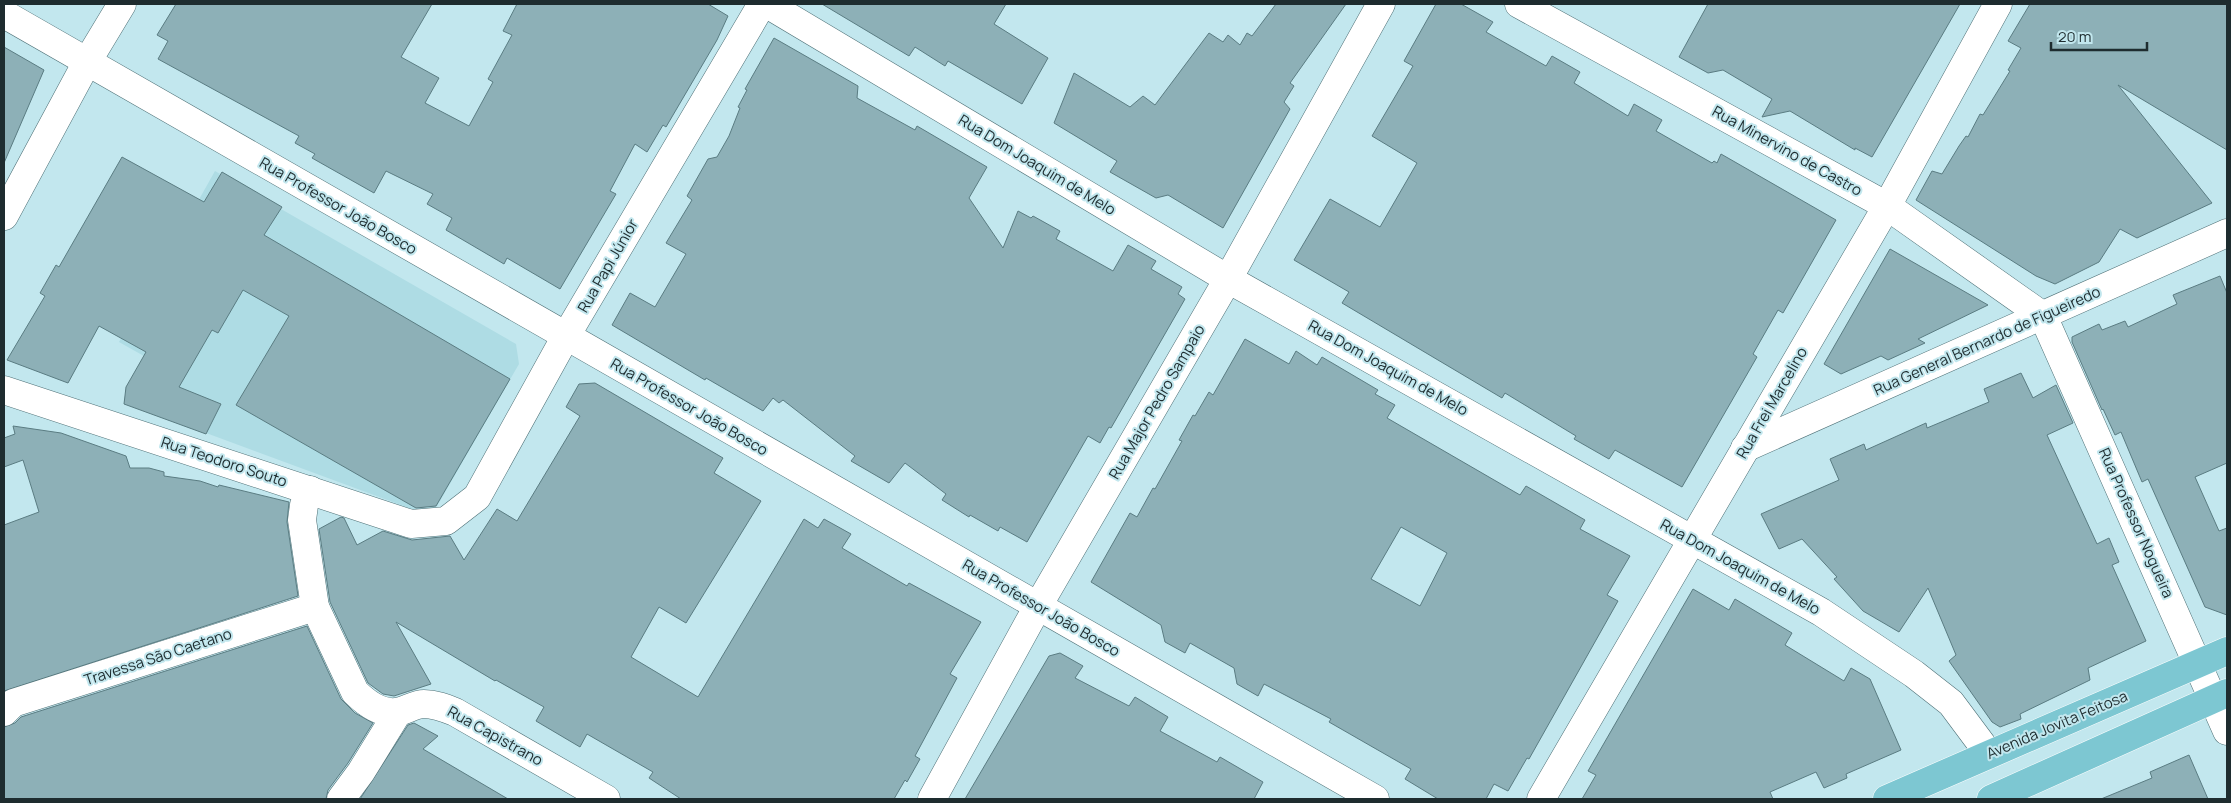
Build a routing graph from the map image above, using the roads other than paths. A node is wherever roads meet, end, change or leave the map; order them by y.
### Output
1 (122, 4) edge
2 (762, 4) edge
3 (767, 4) edge
4 (1381, 4) edge
5 (1520, 4) edge
6 (1998, 4) edge
7 (4, 14) edge
8 (87, 62) junction
9 (1887, 206) junction
10 (4, 216) edge
11 (2227, 233) edge
12 (1228, 279) junction
13 (2043, 316) junction
14 (566, 336) junction
15 (4, 390) edge
16 (1746, 448) junction
17 (310, 490) junction
18 (446, 521) joint
19 (1691, 540) junction
20 (1038, 606) junction
21 (315, 607) junction
22 (2227, 651) edge
23 (2198, 664) junction
24 (2220, 696) edge
25 (4, 712) edge
26 (398, 712) junction
27 (2227, 731) edge
28 (1989, 754) junction
29 (341, 799) edge
30 (606, 799) edge
31 (932, 799) edge
32 (1375, 799) edge
33 (1541, 799) edge
34 (1888, 799) edge
35 (1991, 799) edge

1 - 8 street
2 - 14 street, Rua Papi Júnior
3 - 12 street, Rua Dom Joaquim de Melo
4 - 12 street, Rua Major Pedro Sampaio
5 - 9 street, Rua Minervino de Castro
6 - 9 street, Rua Frei Marcelino
7 - 8 street, Rua Professor João Bosco
8 - 10 street
8 - 14 street, Rua Professor João Bosco
9 - 13 street, Rua Minervino de Castro
9 - 16 street, Rua Frei Marcelino
11 - 13 street, Rua General Bernardo de Figueiredo
12 - 19 street, Rua Dom Joaquim de Melo
12 - 20 street, Rua Major Pedro Sampaio
13 - 16 street, Rua General Bernardo de Figueiredo
13 - 23 street, Rua Professor Nogueira
14 - 18 street, Rua Papi Júnior
14 - 20 street, Rua Professor João Bosco
15 - 17 street, Rua Teodoro Souto
16 - 19 street, Rua Frei Marcelino
17 - 18 street, Rua Teodoro Souto
17 - 21 street
19 - 28 street, Rua Dom Joaquim de Melo
19 - 33 street, Rua Frei Marcelino
20 - 31 street, Rua Major Pedro Sampaio
20 - 32 street, Rua Professor João Bosco
21 - 25 street, Travessa São Caetano
21 - 26 street
22 - 23 main road, Avenida Jovita Feitosa
23 - 24 street, Rua Professor Nogueira
23 - 28 main road, Avenida Jovita Feitosa
24 - 27 street, Rua Professor Nogueira
24 - 35 main road
26 - 29 street
26 - 30 street, Rua Capistrano
28 - 34 main road, Avenida Jovita Feitosa

